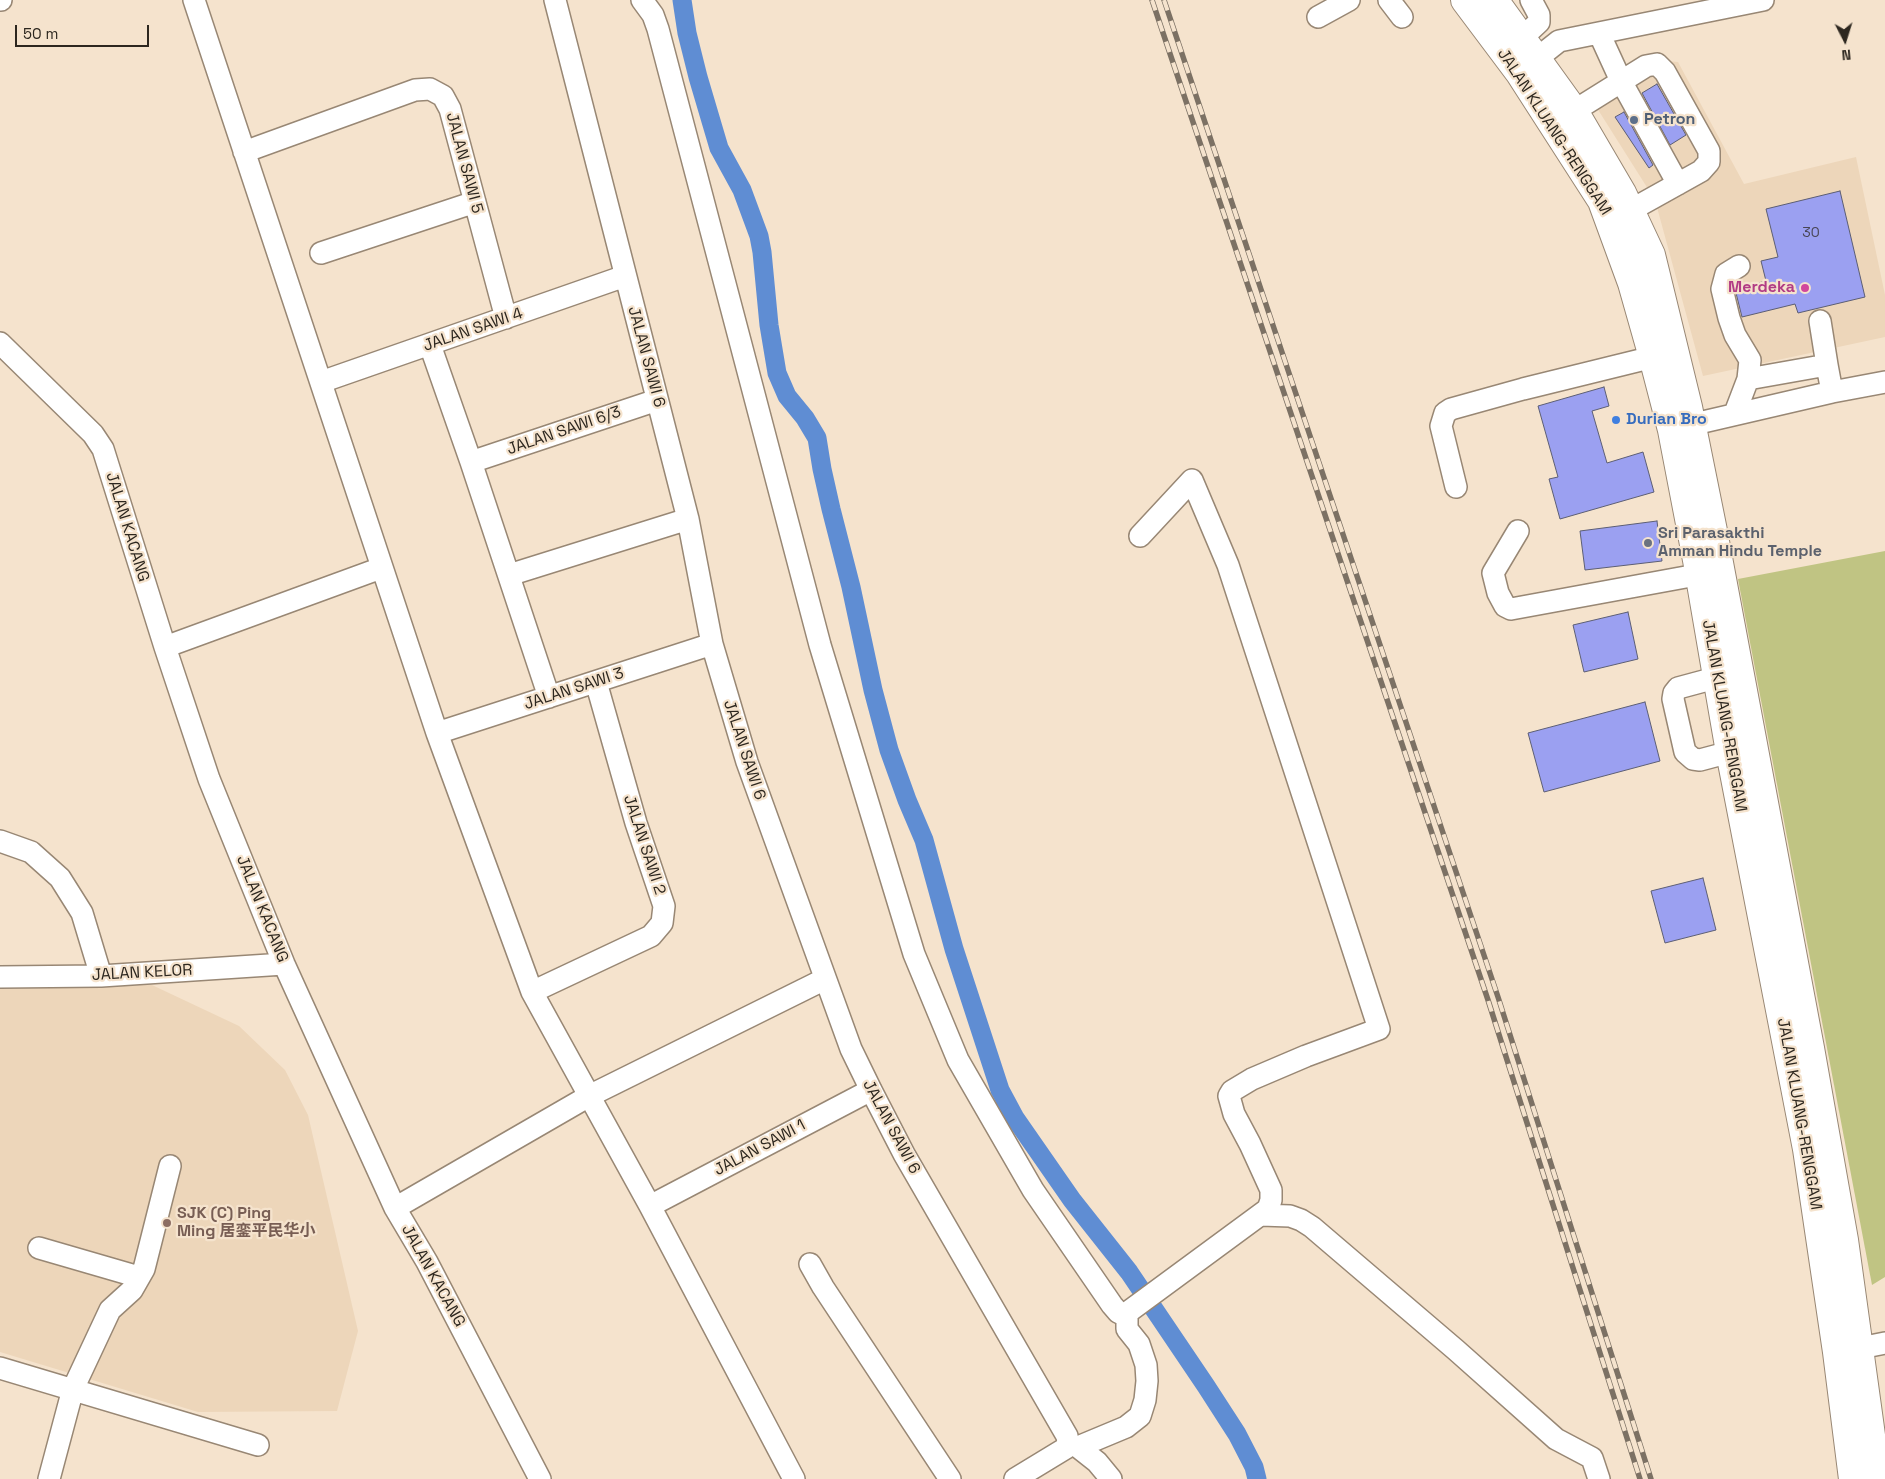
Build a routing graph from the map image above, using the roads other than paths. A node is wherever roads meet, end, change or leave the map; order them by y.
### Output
1 (194, 0) edge
2 (555, 0) edge
3 (642, 0) edge
4 (1348, 0) edge
5 (1389, 0) edge
6 (1465, 0) edge
7 (1494, 0) edge
8 (1531, 0) edge
9 (1764, 0) edge
10 (1701, 6) edge
11 (1318, 16) dead end
12 (1402, 18) dead end
13 (1599, 33) junction
14 (1526, 56) junction
15 (1621, 81) junction
16 (1574, 111) junction
17 (244, 152) junction
18 (1678, 184) junction
19 (475, 202) junction
20 (1631, 210) junction
21 (321, 253) dead end
22 (1739, 266) dead end
23 (625, 276) junction
24 (506, 318) junction
25 (1820, 321) dead end
26 (0, 344) edge
27 (430, 345) junction
28 (1653, 357) junction
29 (1827, 365) junction
30 (1748, 379) junction
31 (321, 382) junction
32 (1885, 382) edge
33 (1832, 392) junction
34 (657, 400) junction
35 (1735, 413) junction
36 (1681, 427) junction
37 (471, 462) junction
38 (1456, 486) dead end
39 (688, 518) junction
40 (1518, 531) dead end
41 (1140, 536) dead end
42 (381, 568) junction
43 (1710, 572) junction
44 (509, 575) junction
45 (712, 644) junction
46 (165, 647) junction
47 (1728, 675) junction
48 (596, 682) junction
49 (549, 697) junction
50 (437, 733) junction
51 (1730, 752) junction
52 (0, 841) edge
53 (284, 964) junction
54 (102, 976) junction
55 (0, 978) edge
56 (825, 979) junction
57 (532, 992) junction
58 (871, 1090) junction
59 (589, 1096) junction
60 (170, 1166) dead end
61 (650, 1206) junction
62 (395, 1208) junction
63 (1261, 1215) junction
64 (39, 1248) dead end
65 (810, 1264) dead end
66 (139, 1277) junction
67 (1132, 1310) junction
68 (1860, 1348) edge
69 (0, 1368) edge
70 (73, 1389) junction
71 (258, 1445) dead end
72 (1071, 1446) junction
73 (1595, 1473) edge
74 (49, 1479) edge
75 (540, 1479) edge
76 (794, 1479) edge
77 (950, 1479) edge
78 (1015, 1479) edge
79 (1111, 1479) edge
80 (1853, 1479) edge
81 (1877, 1479) edge

1 - 17 street
2 - 23 street, JALAN SAWI 6
3 - 67 street
4 - 11 street
5 - 12 street
6 - 14 main road, JALAN KLUANG-RENGGAM
7 - 14 main road, JALAN KLUANG-RENGGAM
8 - 14 street
9 - 10 street
10 - 13 street
13 - 14 street
13 - 15 street
14 - 16 main road, JALAN KLUANG-RENGGAM
14 - 28 main road, JALAN KLUANG-RENGGAM
15 - 16 street
15 - 18 street
15 - 18 street
16 - 20 main road, JALAN KLUANG-RENGGAM
17 - 19 street, JALAN SAWI 5
17 - 31 street
18 - 20 street
19 - 21 street
19 - 24 street, JALAN SAWI 5
20 - 36 main road, JALAN KLUANG-RENGGAM
22 - 30 street
23 - 24 street, JALAN SAWI 4
23 - 34 street, JALAN SAWI 6
24 - 27 street, JALAN SAWI 4
25 - 29 street
26 - 46 street, JALAN KACANG
27 - 31 street, JALAN SAWI 4
27 - 37 street
28 - 36 main road, JALAN KLUANG-RENGGAM
28 - 38 street
29 - 30 street
29 - 33 street
30 - 35 street
31 - 42 street
32 - 33 street
33 - 35 street
34 - 37 street, JALAN SAWI 6/3
34 - 39 street, JALAN SAWI 6
35 - 36 street
36 - 43 main road, JALAN KLUANG-RENGGAM
37 - 44 street
39 - 44 street
39 - 45 street, JALAN SAWI 6
40 - 43 street
41 - 63 street
42 - 46 street
42 - 50 street
43 - 47 main road, JALAN KLUANG-RENGGAM
44 - 49 street
45 - 48 street, JALAN SAWI 3
45 - 56 street, JALAN SAWI 6
46 - 53 street, JALAN KACANG
47 - 51 main road, JALAN KLUANG-RENGGAM
47 - 51 street
47 - 68 main road, JALAN KLUANG-RENGGAM
48 - 49 street, JALAN SAWI 3
48 - 57 street, JALAN SAWI 2
49 - 50 street, JALAN SAWI 3
50 - 57 street
51 - 68 main road, JALAN KLUANG-RENGGAM
52 - 54 street
53 - 54 street, JALAN KELOR
53 - 62 street, JALAN KACANG
54 - 55 street, JALAN KELOR
56 - 58 street, JALAN SAWI 6
56 - 59 street
57 - 59 street
58 - 61 street, JALAN SAWI 1
58 - 72 street, JALAN SAWI 6
59 - 61 street
59 - 62 street
60 - 66 street
61 - 76 street
62 - 75 street, JALAN KACANG
63 - 67 street
63 - 73 street
64 - 66 street
65 - 77 street
66 - 70 street
67 - 72 street
68 - 80 main road, JALAN KLUANG-RENGGAM
68 - 81 main road, JALAN KLUANG-RENGGAM
69 - 70 street
70 - 71 street
70 - 74 street
72 - 78 street
72 - 79 street

